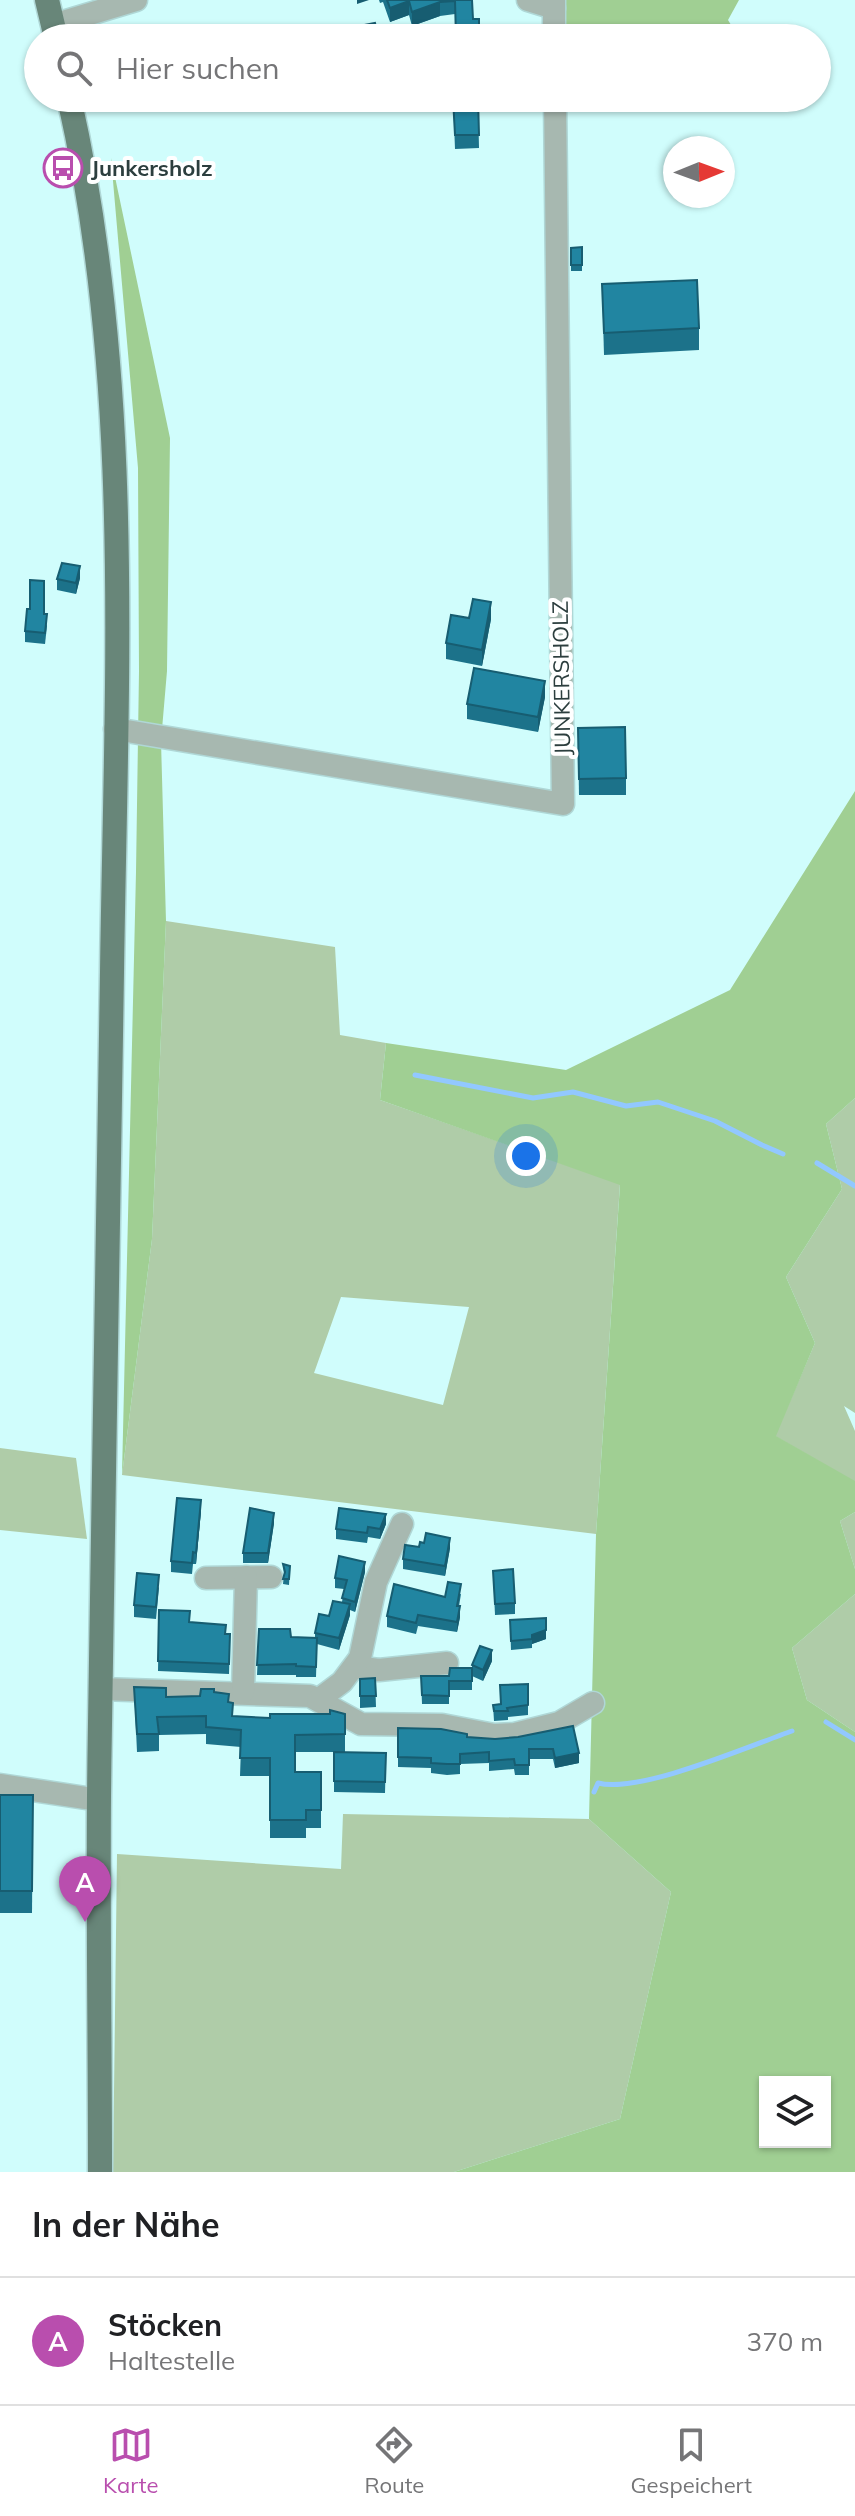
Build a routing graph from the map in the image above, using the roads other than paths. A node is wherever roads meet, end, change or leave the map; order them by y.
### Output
1 (47, 0) edge
2 (136, 0) edge
3 (528, 0) edge
4 (554, 4) edge
5 (53, 24) edge
6 (73, 24) edge
7 (72, 112) edge
8 (555, 112) edge
9 (115, 729) junction
10 (402, 1524) dead end
11 (246, 1577) junction
12 (271, 1577) dead end
13 (206, 1578) dead end
14 (447, 1663) dead end
15 (355, 1667) junction
16 (101, 1689) junction
17 (243, 1692) junction
18 (318, 1700) junction
19 (593, 1703) dead end
20 (0, 1785) edge
21 (99, 1800) junction
22 (100, 2172) edge

1 - 5 main road
2 - 6 street
3 - 4 street
7 - 9 main road
8 - 9 street, JUNKERSHOLZ
9 - 16 main road
10 - 15 street
11 - 12 street
11 - 13 street
11 - 17 street
14 - 15 street
15 - 18 street
16 - 17 street
16 - 21 main road
17 - 18 street
18 - 19 street
20 - 21 street
21 - 22 main road

